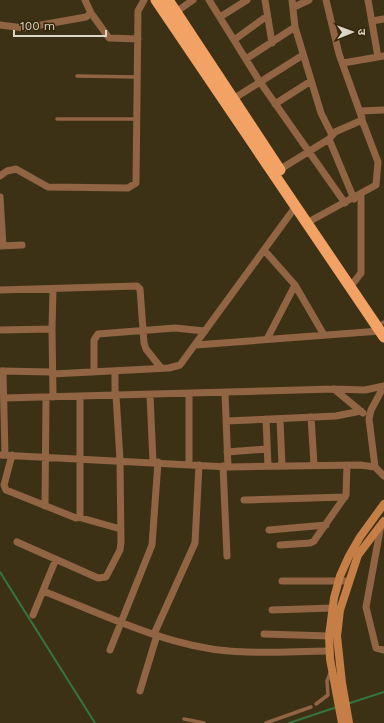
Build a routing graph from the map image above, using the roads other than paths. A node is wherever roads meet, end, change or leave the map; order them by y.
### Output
1 (85, 0) edge
2 (144, 0) edge
3 (156, 0) edge
4 (168, 0) edge
5 (193, 0) edge
6 (209, 0) edge
7 (247, 0) edge
8 (264, 0) edge
9 (309, 0) edge
10 (326, 0) edge
11 (368, 0) edge
12 (293, 4) edge
13 (176, 12) junction
14 (91, 13) junction
15 (267, 16) junction
16 (220, 17) junction
17 (384, 19) edge
18 (372, 21) junction
19 (0, 25) edge
20 (295, 27) junction
21 (138, 39) junction
22 (234, 40) junction
23 (272, 43) junction
24 (192, 46) junction
25 (303, 54) junction
26 (381, 57) edge
27 (246, 59) junction
28 (342, 63) junction
29 (77, 76) dead end
30 (138, 77) junction
31 (311, 80) junction
32 (260, 82) junction
33 (233, 99) junction
34 (275, 104) junction
35 (384, 110) edge
36 (360, 111) junction
37 (57, 118) dead end
38 (138, 119) junction
39 (362, 120) junction
40 (331, 137) junction
41 (308, 152) junction
42 (381, 160) edge
43 (279, 170) junction
44 (0, 176) edge
45 (361, 195) junction
46 (0, 197) edge
47 (354, 198) junction
48 (345, 203) junction
49 (296, 206) junction
50 (312, 220) junction
51 (22, 245) dead end
52 (2, 246) edge
53 (264, 250) junction
54 (354, 282) junction
55 (295, 285) junction
56 (53, 289) junction
57 (0, 290) edge
58 (383, 328) edge
59 (52, 329) junction
60 (0, 330) edge
61 (142, 330) junction
62 (205, 331) junction
63 (324, 335) junction
64 (267, 339) junction
65 (196, 345) junction
66 (161, 368) junction
67 (2, 371) edge
68 (115, 371) junction
69 (94, 372) junction
70 (52, 373) junction
71 (384, 386) edge
72 (334, 389) junction
73 (225, 393) junction
74 (189, 394) junction
75 (116, 395) junction
76 (150, 395) junction
77 (80, 396) junction
78 (50, 397) junction
79 (4, 398) junction
80 (361, 411) junction
81 (311, 417) junction
82 (266, 419) junction
83 (280, 419) junction
84 (369, 419) junction
85 (226, 421) junction
86 (267, 449) junction
87 (227, 452) junction
88 (6, 455) edge
89 (45, 456) junction
90 (82, 458) junction
91 (120, 460) junction
92 (156, 462) junction
93 (189, 464) junction
94 (200, 465) junction
95 (314, 465) junction
96 (347, 465) junction
97 (225, 466) junction
98 (268, 466) junction
99 (282, 466) junction
100 (375, 467) junction
101 (384, 476) edge
102 (345, 497) junction
103 (244, 500) dead end
104 (384, 504) edge
105 (45, 506) junction
106 (78, 517) junction
107 (383, 523) edge
108 (326, 525) junction
109 (117, 528) dead end
110 (269, 530) dead end
111 (17, 542) dead end
112 (280, 545) dead end
113 (226, 556) dead end
114 (56, 559) junction
115 (339, 580) junction
116 (349, 581) junction
117 (282, 582) dead end
118 (43, 591) junction
119 (333, 608) junction
120 (272, 610) dead end
121 (33, 616) dead end
122 (121, 622) junction
123 (156, 634) junction
124 (264, 634) dead end
125 (329, 636) junction
126 (110, 650) dead end
127 (384, 650) edge
128 (330, 651) junction
129 (332, 668) junction
130 (339, 682) junction
131 (140, 690) dead end
132 (316, 704) dead end
133 (311, 707) dead end
134 (184, 718) dead end
135 (204, 723) edge
136 (266, 723) edge
137 (342, 723) edge
138 (349, 723) edge

1 - 14 street
2 - 21 street
3 - 24 highway
4 - 13 highway
5 - 13 street
6 - 16 street
7 - 16 street
8 - 15 street
9 - 12 street
10 - 28 street
11 - 18 street
12 - 20 street
13 - 24 highway
14 - 19 street
14 - 21 street
15 - 22 street
15 - 23 street
16 - 22 street
17 - 18 street
18 - 26 street
20 - 23 street
20 - 25 street
21 - 30 street
22 - 27 street
23 - 27 street
24 - 33 highway
24 - 49 highway
25 - 31 street
25 - 32 street
26 - 28 street
27 - 32 street
28 - 36 street
29 - 30 lane
30 - 38 street
31 - 34 street
31 - 40 street
32 - 33 street
32 - 34 street
33 - 43 highway
34 - 41 street
35 - 36 street
36 - 39 street
37 - 38 lane
38 - 44 street
39 - 40 street
39 - 42 street
40 - 41 street
40 - 47 street
41 - 43 street
41 - 48 street
42 - 45 street
43 - 50 highway
45 - 47 street
45 - 54 street
46 - 52 street
47 - 48 street
48 - 50 street
49 - 53 street
49 - 58 highway
50 - 54 highway
51 - 52 street
53 - 55 street
53 - 62 street
54 - 58 highway
55 - 63 street
55 - 64 street
56 - 57 street
56 - 59 street
56 - 61 street
58 - 63 street
59 - 60 street
59 - 70 street
61 - 62 street
61 - 66 street
61 - 69 street
62 - 65 street
63 - 64 street
64 - 65 street
65 - 66 street
66 - 68 street
67 - 70 street
67 - 79 street
68 - 69 street
68 - 75 street
69 - 70 street
70 - 78 street
71 - 72 street
71 - 84 street
72 - 73 street
72 - 80 street
73 - 74 street
73 - 85 street
74 - 76 street
74 - 93 street
75 - 76 street
75 - 77 street
75 - 91 street
76 - 92 street
77 - 78 street
77 - 90 street
78 - 79 street
78 - 89 street
79 - 88 street
80 - 81 street
80 - 84 street
81 - 83 street
81 - 95 street
82 - 83 street
82 - 85 street
82 - 86 street
83 - 99 street
84 - 100 street
85 - 87 street
86 - 87 street
86 - 98 street
87 - 97 street
88 - 89 street
88 - 105 street
89 - 90 street
89 - 105 street
90 - 91 street
90 - 106 street
91 - 92 street
91 - 114 street
92 - 93 street
92 - 122 street
93 - 94 street
94 - 97 street
94 - 123 street
95 - 96 street
95 - 99 street
96 - 100 street
96 - 102 street
97 - 98 street
97 - 113 street
98 - 99 street
100 - 101 street
102 - 103 street
102 - 108 street
104 - 115 main road
105 - 106 street
106 - 109 street
107 - 116 main road
107 - 127 street
108 - 110 street
108 - 112 street
111 - 114 street
114 - 118 street
115 - 116 street
115 - 117 street
115 - 119 main road
116 - 130 main road
118 - 121 street
118 - 122 street
119 - 120 street
119 - 125 main road
122 - 123 street
122 - 126 street
123 - 128 street
123 - 131 street
124 - 125 street
125 - 128 main road
128 - 129 main road
129 - 130 main road
129 - 132 lane
130 - 137 main road
130 - 138 main road
133 - 136 lane
134 - 135 lane

